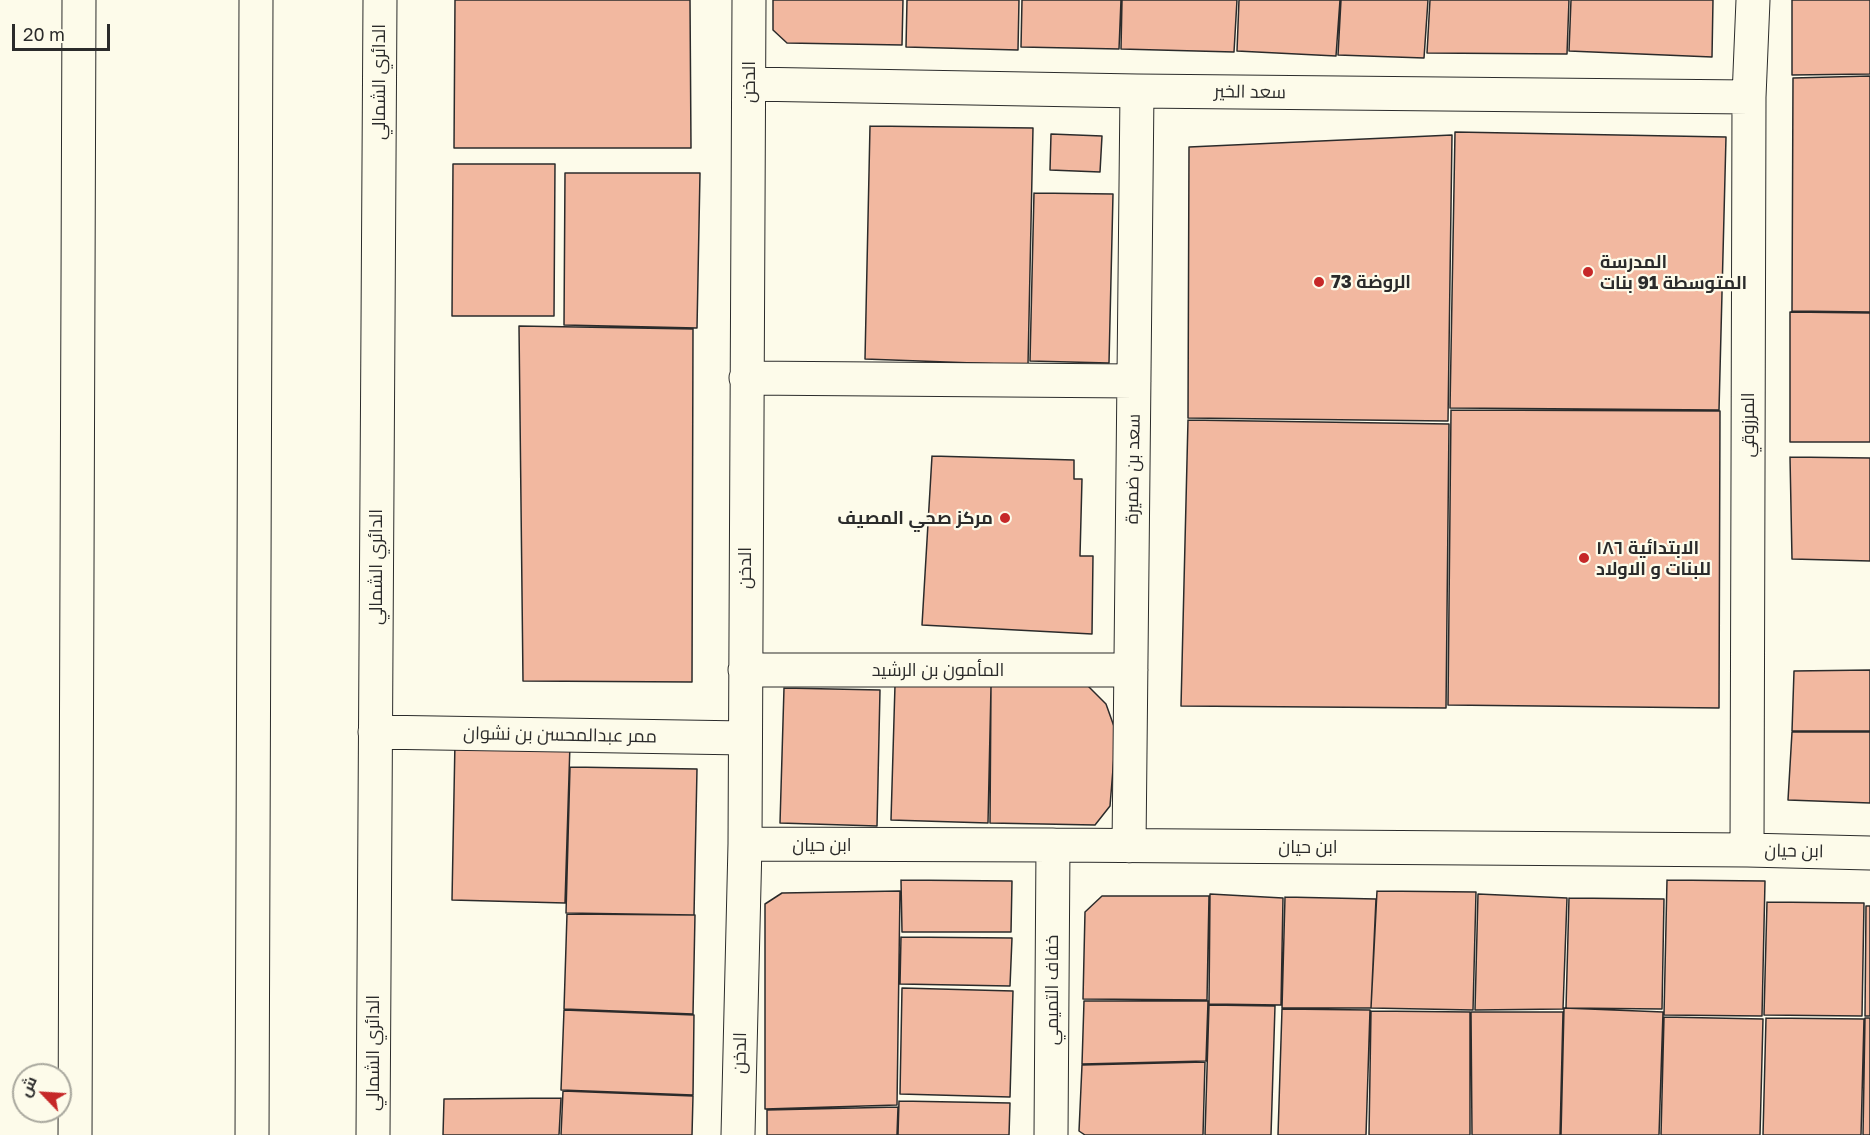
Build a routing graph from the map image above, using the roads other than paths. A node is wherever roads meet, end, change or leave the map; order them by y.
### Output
1 (79, 0) edge
2 (256, 0) edge
3 (380, 0) edge
4 (749, 0) edge
5 (1753, 0) edge
6 (750, 84) junction
7 (1137, 91) junction
8 (1749, 97) junction
9 (746, 378) junction
10 (1134, 381) junction
11 (745, 670) junction
12 (1131, 670) junction
13 (375, 732) junction
14 (745, 738) junction
15 (745, 844) junction
16 (1053, 845) junction
17 (1129, 846) junction
18 (1747, 850) junction
19 (1870, 853) edge
20 (75, 1135) edge
21 (252, 1135) edge
22 (373, 1135) edge
23 (738, 1135) edge
24 (1051, 1135) edge

1 - 20 main road
2 - 21 main road
3 - 13 main road, الدائري الشمالي
4 - 6 main road, الدخن
5 - 8 main road, المرزوقي
6 - 7 main road, سعد الخير
6 - 9 main road, الدخن
7 - 8 main road, سعد الخير
7 - 10 main road, سعد بن ضميرة
8 - 18 main road, المرزوقي
9 - 10 main road
9 - 11 main road, الدخن
10 - 12 main road, سعد بن ضميرة
11 - 12 main road, المأمون بن الرشيد
11 - 14 main road, الدخن
12 - 17 main road, سعد بن ضميرة
13 - 14 main road, ممر عبدالمحسن بن نشوان
13 - 22 main road, الدائري الشمالي
14 - 15 main road, الدخن
15 - 16 main road, ابن حيان
15 - 23 main road, الدخن
16 - 17 main road, ابن حيان
16 - 24 main road, خفاف التميمي
17 - 18 main road, ابن حيان
18 - 19 main road, ابن حيان

